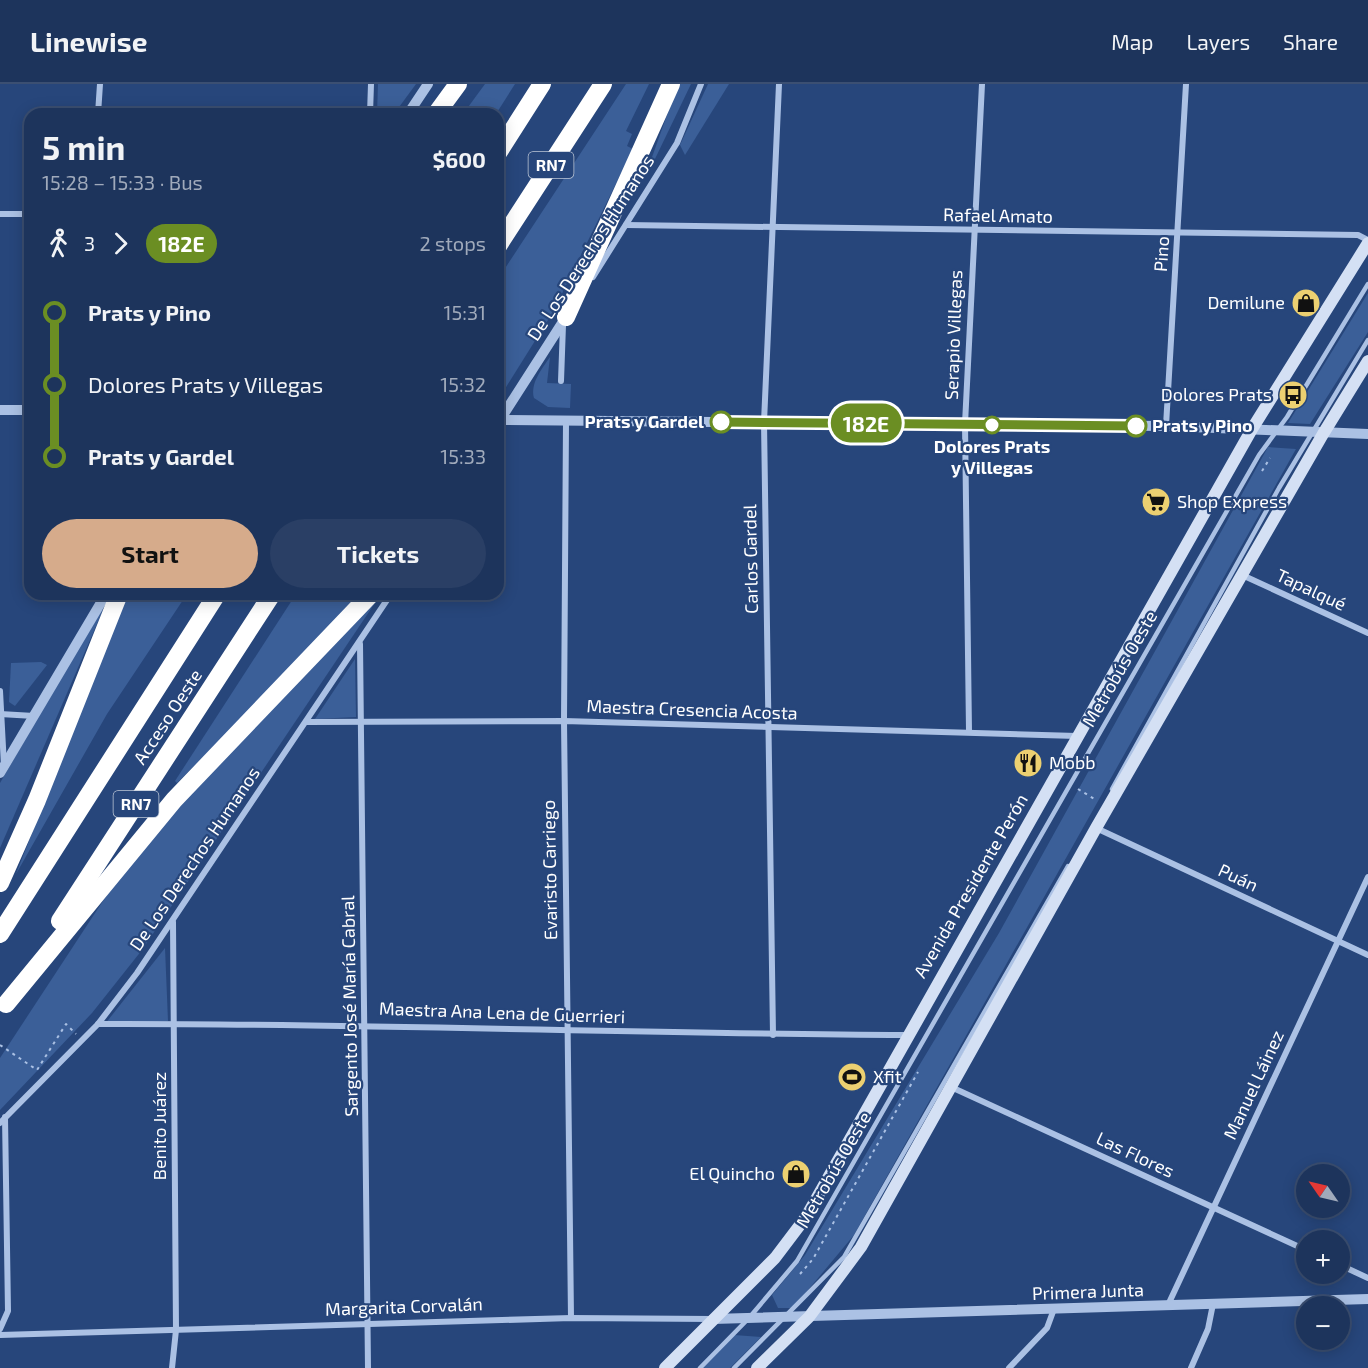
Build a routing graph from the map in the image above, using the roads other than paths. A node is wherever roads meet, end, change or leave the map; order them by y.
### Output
1 (100, 84) edge
2 (370, 84) edge
3 (428, 84) edge
4 (458, 84) edge
5 (542, 84) edge
6 (603, 84) edge
7 (671, 84) edge
8 (701, 84) edge
9 (779, 84) edge
10 (982, 84) edge
11 (1186, 84) edge
12 (98, 108) edge
13 (370, 108) edge
14 (412, 108) edge
15 (440, 108) edge
16 (504, 144) edge
17 (0, 214) edge
18 (24, 214) edge
19 (626, 225) junction
20 (773, 227) junction
21 (973, 231) junction
22 (1178, 232) junction
23 (504, 237) edge
24 (1368, 241) edge
25 (1368, 284) edge
26 (564, 320) junction
27 (1368, 340) edge
28 (1368, 361) edge
29 (561, 381) dead end
30 (0, 410) edge
31 (24, 410) edge
32 (504, 413) edge
33 (504, 421) edge
34 (566, 422) junction
35 (764, 422) junction
36 (965, 424) junction
37 (1166, 426) junction
38 (1252, 429) junction
39 (1275, 431) junction
40 (1316, 434) junction
41 (1368, 434) edge
42 (1241, 575) junction
43 (102, 600) edge
44 (117, 600) edge
45 (213, 600) edge
46 (268, 600) edge
47 (365, 600) edge
48 (387, 600) edge
49 (1368, 633) edge
50 (360, 644) junction
51 (0, 691) edge
52 (0, 714) edge
53 (34, 716) junction
54 (361, 721) junction
55 (564, 721) junction
56 (307, 722) junction
57 (768, 727) junction
58 (969, 731) junction
59 (1077, 736) junction
60 (2, 769) edge
61 (1096, 828) junction
62 (1368, 877) edge
63 (0, 883) edge
64 (173, 922) junction
65 (0, 934) edge
66 (1338, 941) junction
67 (1368, 955) edge
68 (3, 1009) edge
69 (98, 1024) junction
70 (174, 1024) junction
71 (366, 1024) junction
72 (567, 1031) junction
73 (773, 1035) junction
74 (906, 1035) junction
75 (951, 1087) junction
76 (5, 1117) junction
77 (0, 1123) edge
78 (1213, 1207) junction
79 (1296, 1245) edge
80 (1350, 1270) edge
81 (1368, 1278) edge
82 (1368, 1299) edge
83 (1213, 1304) junction
84 (1167, 1306) junction
85 (1054, 1310) junction
86 (809, 1317) junction
87 (572, 1318) junction
88 (749, 1318) junction
89 (713, 1319) junction
90 (783, 1319) junction
91 (367, 1325) junction
92 (0, 1329) edge
93 (176, 1330) junction
94 (0, 1335) edge
95 (172, 1368) edge
96 (368, 1368) edge
97 (665, 1368) edge
98 (700, 1368) edge
99 (734, 1368) edge
100 (757, 1368) edge
101 (1009, 1368) edge
102 (1191, 1368) edge

1 - 12 street
2 - 13 street
3 - 14 street
4 - 15 highway
5 - 16 highway, RN7
6 - 23 highway, RN7
7 - 26 highway
8 - 19 street, De Los Derechos Humanos
9 - 20 street, Carlos Gardel
10 - 21 street, Serapio Villegas
11 - 22 street, Pino
17 - 18 street
19 - 20 street, Rafael Amato
19 - 26 street, De Los Derechos Humanos
20 - 21 street, Rafael Amato
20 - 35 street, Carlos Gardel
21 - 22 street, Rafael Amato
21 - 36 street, Serapio Villegas
22 - 24 street, Rafael Amato
22 - 37 street, Pino
24 - 38 main road, Avenida Presidente Perón
25 - 39 lane, Metrobús Oeste
26 - 29 street
26 - 32 street, De Los Derechos Humanos
27 - 40 lane
28 - 40 main road
30 - 31 street
33 - 34 street
34 - 35 street
34 - 55 street, Evaristo Carriego
35 - 36 street
35 - 57 street, Carlos Gardel
36 - 37 street
36 - 58 street, Serapio Villegas
37 - 38 street
38 - 39 street
38 - 59 main road, Avenida Presidente Perón
39 - 40 street
39 - 88 lane, Metrobús Oeste
40 - 41 street
40 - 42 main road
40 - 90 lane
42 - 49 street, Tapalqué
42 - 61 main road
43 - 53 street
44 - 63 highway
45 - 65 highway, Acceso Oeste / RN7
46 - 68 highway, Acceso Oeste / RN7
47 - 68 highway
48 - 50 street, De Los Derechos Humanos
50 - 54 street, Sargento José María Cabral
50 - 56 street, De Los Derechos Humanos
51 - 52 street
52 - 53 street
52 - 60 street
53 - 60 street
54 - 55 street, Maestra Cresencia Acosta
54 - 56 street, Maestra Cresencia Acosta
54 - 71 street, Sargento José María Cabral
55 - 57 street, Maestra Cresencia Acosta
55 - 72 street, Evaristo Carriego
56 - 64 street, De Los Derechos Humanos
57 - 58 street, Maestra Cresencia Acosta
57 - 73 street, Carlos Gardel
58 - 59 street, Maestra Cresencia Acosta
59 - 74 main road, Avenida Presidente Perón
61 - 66 street, Puán
61 - 75 main road
62 - 66 street, Manuel Láinez
64 - 69 street, De Los Derechos Humanos
64 - 70 street, Benito Juárez
66 - 67 street, Puán
66 - 78 street, Manuel Láinez
69 - 70 street, Maestra Ana Lena de Guerrieri
69 - 76 street, De Los Derechos Humanos
70 - 71 street, Maestra Ana Lena de Guerrieri
70 - 93 street, Benito Juárez
71 - 72 street, Maestra Ana Lena de Guerrieri
71 - 91 street, Sargento José María Cabral
72 - 73 street, Maestra Ana Lena de Guerrieri
72 - 87 street, Evaristo Carriego
73 - 74 street, Maestra Ana Lena de Guerrieri
74 - 89 main road, Avenida Presidente Perón
75 - 78 street, Las Flores
75 - 86 main road
76 - 77 street, De Los Derechos Humanos
76 - 92 street
78 - 79 street, Las Flores
78 - 84 street, Manuel Láinez
80 - 81 street
82 - 83 street, Primera Junta
83 - 84 street, Primera Junta
83 - 102 street
84 - 85 street, Primera Junta
85 - 86 street, Primera Junta
85 - 101 street
86 - 90 street, Margarita Corvalán
86 - 100 main road
87 - 89 street, Margarita Corvalán
87 - 91 street, Margarita Corvalán
88 - 89 street, Margarita Corvalán
88 - 90 street, Margarita Corvalán
88 - 98 lane, Metrobús Oeste
89 - 97 main road, Avenida Presidente Perón
90 - 99 lane
91 - 93 street, Margarita Corvalán
91 - 96 street, Sargento José María Cabral
93 - 94 street, Margarita Corvalán
93 - 95 street, Benito Juárez

